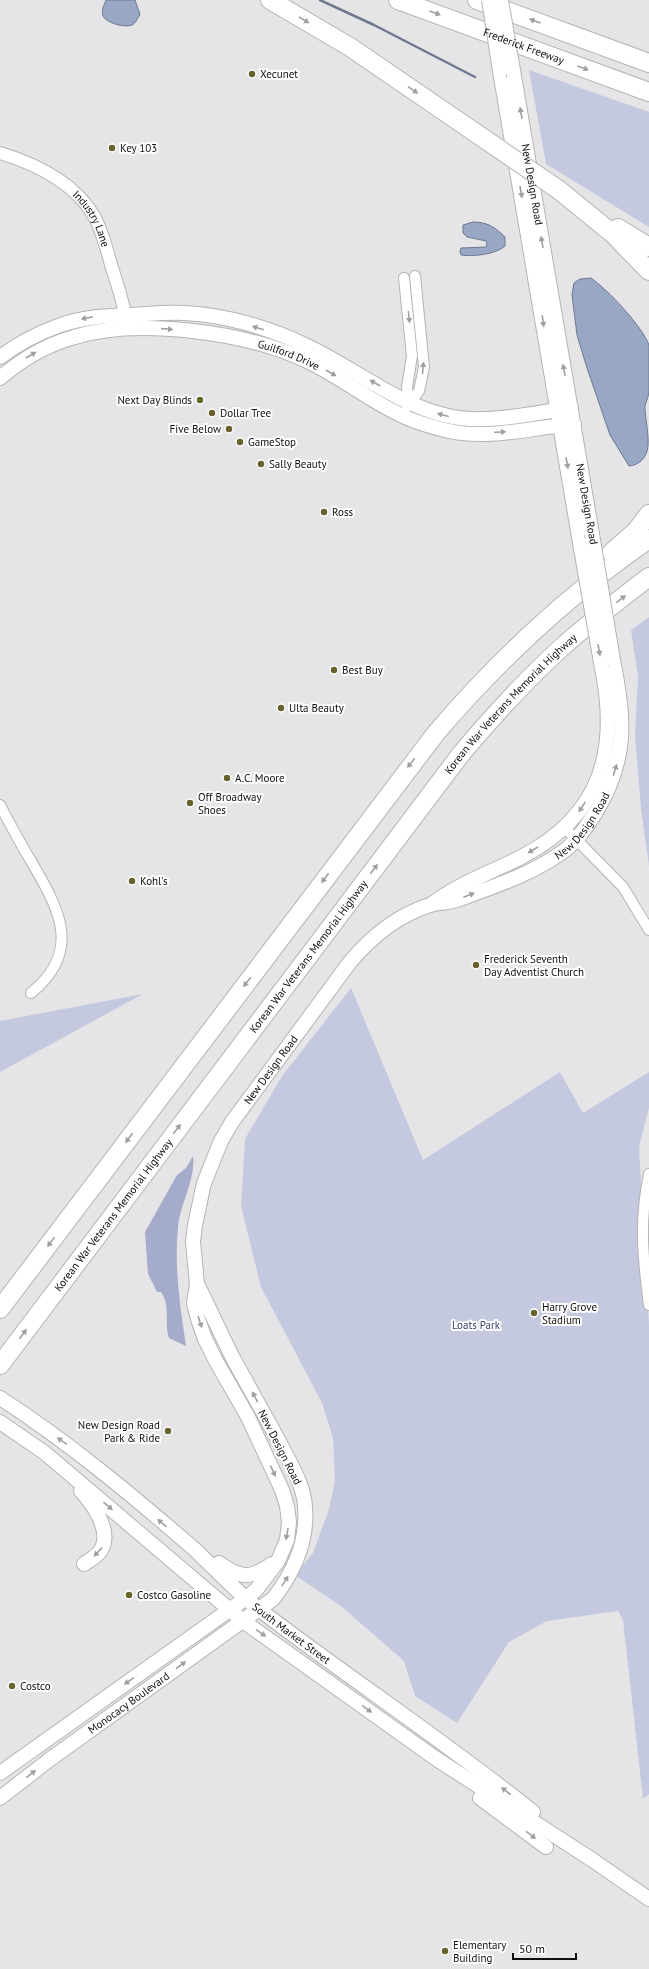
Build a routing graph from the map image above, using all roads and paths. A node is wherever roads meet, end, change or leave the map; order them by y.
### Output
1 (270, 0) edge
2 (398, 0) edge
3 (477, 0) edge
4 (489, 0) edge
5 (501, 0) edge
6 (649, 63) edge
7 (649, 92) edge
8 (0, 153) edge
9 (559, 190) junction
10 (649, 247) edge
11 (649, 271) edge
12 (415, 276) dead end
13 (404, 278) dead end
14 (126, 315) junction
15 (128, 329) junction
16 (0, 357) edge
17 (0, 378) edge
18 (408, 403) junction
19 (564, 409) junction
20 (402, 416) junction
21 (567, 425) junction
22 (649, 514) edge
23 (649, 538) edge
24 (649, 577) edge
25 (607, 664) junction
26 (436, 733) junction
27 (0, 805) edge
28 (565, 828) junction
29 (576, 840) junction
30 (432, 904) junction
31 (649, 930) edge
32 (31, 993) dead end
33 (649, 1174) edge
34 (197, 1284) junction
35 (649, 1305) edge
36 (0, 1309) edge
37 (0, 1365) edge
38 (2, 1399) edge
39 (0, 1422) edge
40 (45, 1453) junction
41 (192, 1548) junction
42 (278, 1561) junction
43 (84, 1564) dead end
44 (246, 1598) junction
45 (259, 1609) junction
46 (230, 1610) junction
47 (243, 1621) junction
48 (69, 1723) junction
49 (435, 1758) junction
50 (49, 1760) junction
51 (0, 1773) edge
52 (0, 1798) edge
53 (546, 1846) dead end
54 (591, 1859) junction
55 (649, 1899) edge

1 -> 9 highway, bridge
2 -> 7 highway, Frederick Freeway
6 -> 3 highway
4 -> 19 main road, New Design Road, bridge
19 -> 5 main road, New Design Road, bridge
8 - 14 street, Industry Lane
9 - 10 highway
9 - 11 highway
18 -> 12 street
13 -> 18 street
14 - 15 street, Industry Lane
14 -> 16 main road, Guilford Drive
18 -> 14 main road, Guilford Drive
17 -> 15 main road, Guilford Drive
15 -> 20 main road, Guilford Drive
19 -> 18 main road, Guilford Drive
18 - 20 street
19 - 21 main road, New Design Road
20 -> 21 main road, Guilford Drive
21 -> 25 main road, New Design Road, bridge
21 - 25 main road, New Design Road, bridge
22 - 26 highway
23 - 26 highway
37 -> 24 highway, Korean War Veterans Memorial Highway
25 -> 28 main road, New Design Road
29 -> 25 main road, New Design Road
26 -> 36 highway
27 - 32 street
28 - 29 street
28 -> 30 main road, New Design Road
30 -> 29 main road, New Design Road
29 - 31 street
30 - 34 main road, New Design Road
33 - 35 street
34 -> 42 main road, New Design Road
45 -> 34 main road, New Design Road
41 -> 38 main road, South Market Street
39 - 40 main road, South Market Street
40 -> 43 main road
40 -> 46 main road, South Market Street
41 - 42 main road
41 - 44 main road, South Market Street
42 - 44 main road, New Design Road
44 - 45 main road, South Market Street
44 - 46 main road, Monocacy Boulevard
45 - 47 main road, Monocacy Boulevard
54 -> 45 main road, South Market Street
46 - 47 main road, South Market Street
46 -> 48 main road, Monocacy Boulevard
47 -> 49 main road, South Market Street
50 -> 47 main road, Monocacy Boulevard
48 - 50 main road
48 - 51 main road, Monocacy Boulevard
49 -> 53 main road
49 - 54 main road, South Market Street
52 -> 50 main road, Monocacy Boulevard
54 - 55 main road, South Market Street

